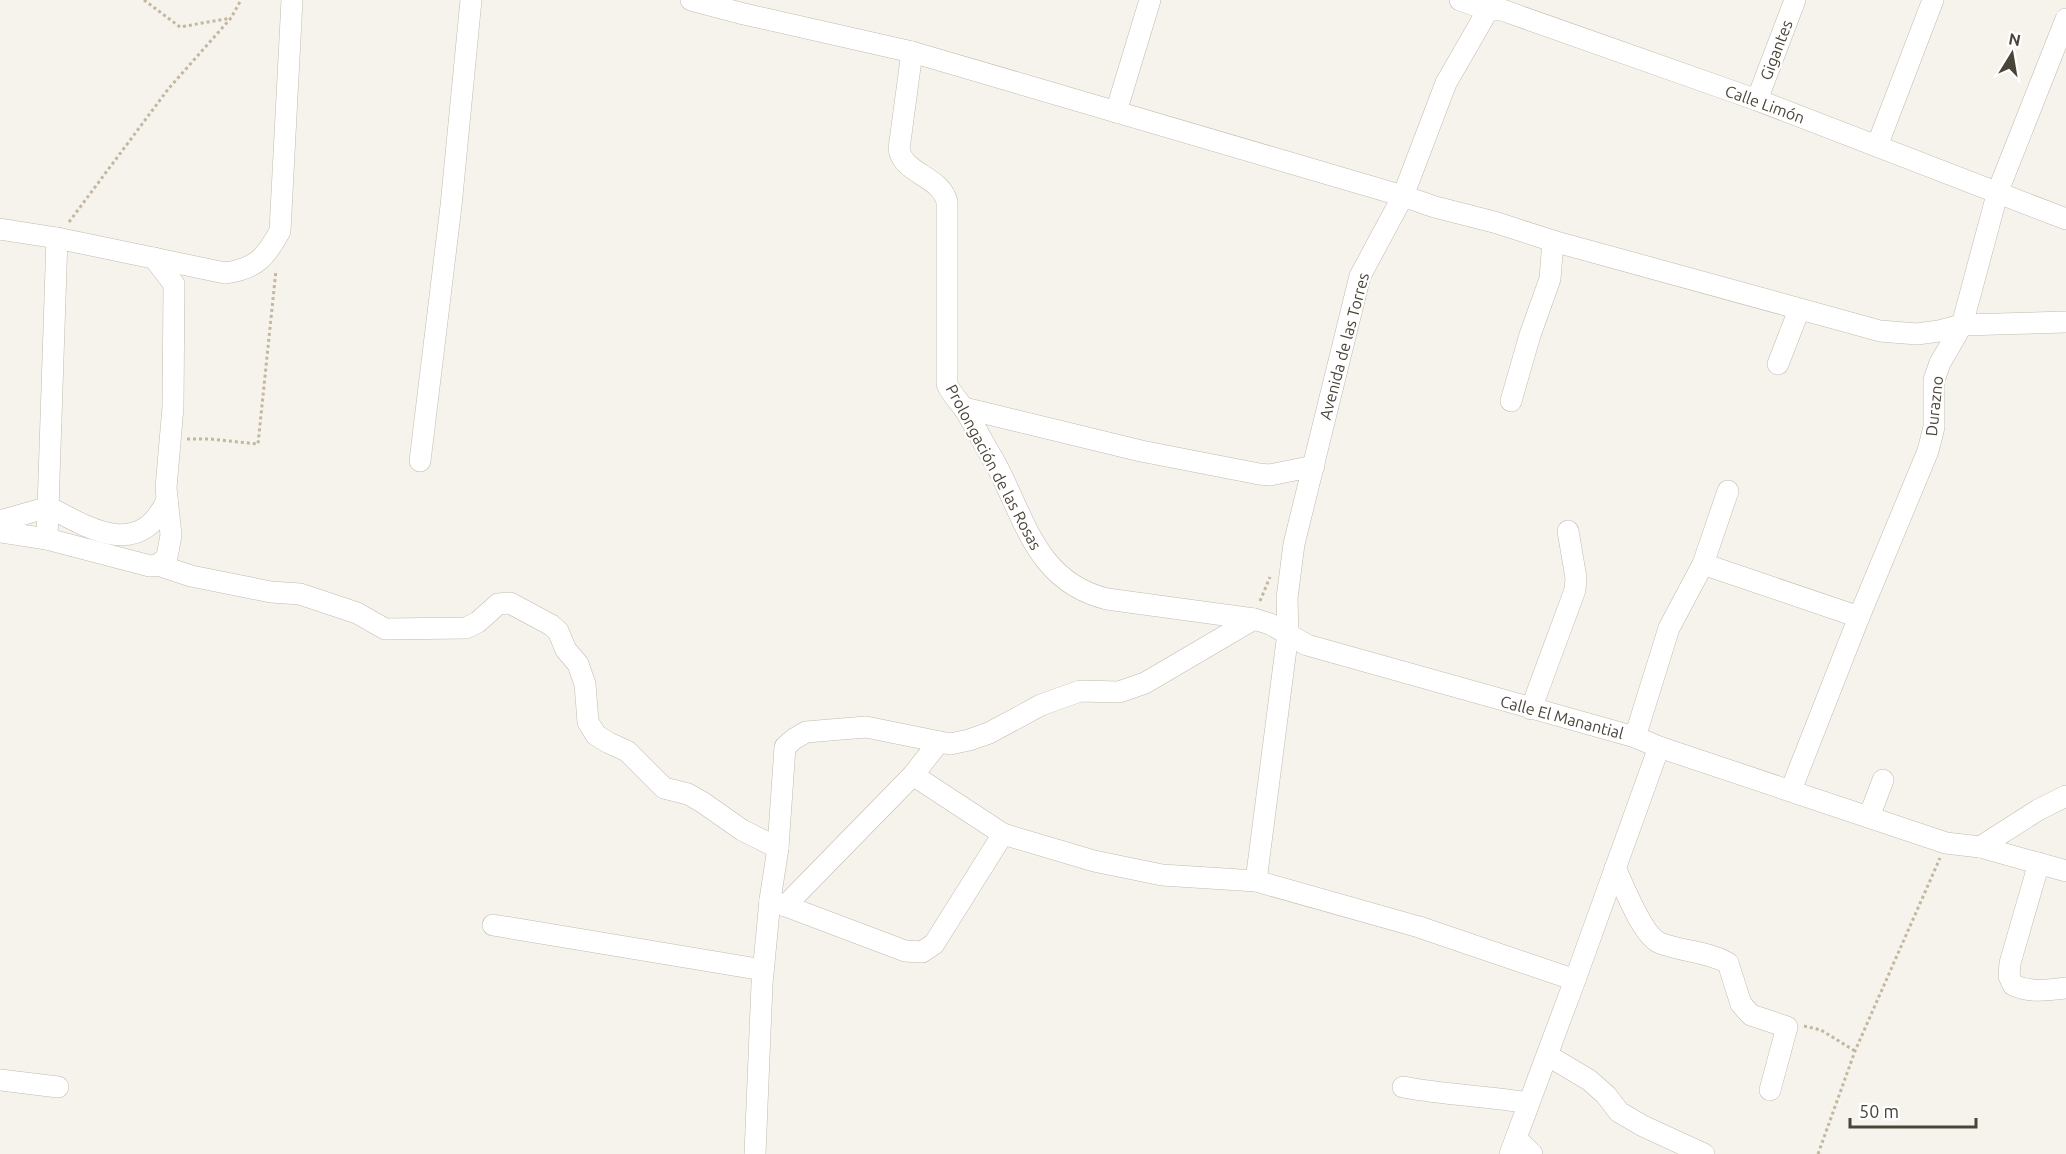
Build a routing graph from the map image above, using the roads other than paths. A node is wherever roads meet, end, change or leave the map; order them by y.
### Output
1 (292, 0) edge
2 (471, 0) edge
3 (691, 0) edge
4 (1149, 0) edge
5 (1460, 0) edge
6 (1795, 0) edge
7 (1933, 0) edge
8 (747, 7) edge
9 (1498, 7) edge
10 (2066, 19) edge
11 (912, 52) junction
12 (1757, 100) junction
13 (1116, 112) junction
14 (1877, 146) junction
15 (1998, 191) junction
16 (1403, 196) junction
17 (2066, 219) edge
18 (0, 229) edge
19 (57, 238) junction
20 (1553, 242) junction
21 (153, 258) junction
22 (205, 270) junction
23 (174, 284) junction
24 (1799, 310) junction
25 (2066, 322) edge
26 (1962, 325) junction
27 (1778, 364) dead end
28 (1511, 401) dead end
29 (964, 408) junction
30 (420, 461) dead end
31 (1314, 466) junction
32 (1728, 491) dead end
33 (167, 500) junction
34 (49, 507) junction
35 (0, 521) edge
36 (1568, 531) dead end
37 (0, 532) edge
38 (47, 539) junction
39 (1703, 564) junction
40 (158, 566) junction
41 (1058, 575) joint
42 (1859, 617) junction
43 (1254, 619) junction
44 (1288, 633) junction
45 (1532, 709) junction
46 (1635, 737) junction
47 (939, 742) junction
48 (1659, 747) junction
49 (913, 775) junction
50 (1883, 780) dead end
51 (1791, 790) junction
52 (2066, 796) edge
53 (1869, 817) junction
54 (1003, 834) junction
55 (1980, 847) junction
56 (778, 848) junction
57 (2039, 863) junction
58 (1616, 868) junction
59 (2066, 871) edge
60 (1256, 881) junction
61 (778, 903) junction
62 (493, 925) dead end
63 (763, 970) junction
64 (1575, 980) junction
65 (2066, 988) edge
66 (1547, 1055) junction
67 (0, 1080) edge
68 (58, 1087) dead end
69 (1403, 1087) dead end
70 (1770, 1090) dead end
71 (1529, 1103) junction
72 (1513, 1146) edge
73 (756, 1154) edge
74 (1532, 1154) edge
75 (1704, 1154) edge

1 - 22 street
2 - 30 street
3 - 8 street
4 - 13 street
5 - 9 street, Calle Limón
6 - 12 street, Gigantes
7 - 14 street
8 - 11 street
9 - 12 street, Calle Limón
9 - 16 street, Avenida de las Torres
10 - 15 street, Durazno
11 - 13 street
11 - 29 street, Prolongación de las Rosas
12 - 14 street, Calle Limón
13 - 16 street
14 - 15 street, Calle Limón
15 - 17 street, Calle Limón
15 - 26 street, Durazno
16 - 20 street
16 - 31 street, Avenida de las Torres
18 - 19 street
19 - 21 street
19 - 34 street
20 - 24 street
20 - 28 street
21 - 22 street
21 - 23 street
22 - 23 street
23 - 33 street
24 - 26 street
24 - 27 street
25 - 26 street
26 - 42 street, Durazno
29 - 31 street
29 - 41 street, Prolongación de las Rosas
31 - 44 street, Avenida de las Torres
32 - 39 street
33 - 34 street
33 - 40 street
34 - 35 street
34 - 38 street
36 - 45 street
37 - 38 street
38 - 40 street
39 - 42 street
39 - 46 street
40 - 56 street
41 - 43 street, Calle El Manantial
42 - 51 street, Durazno
43 - 44 street, Calle El Manantial
43 - 47 street
44 - 45 street, Calle El Manantial
44 - 60 street, Avenida de las Torres
45 - 46 street, Calle El Manantial
46 - 48 street, Calle El Manantial
47 - 49 street
47 - 56 street
48 - 51 street, Calle El Manantial
48 - 58 street
49 - 54 street
49 - 61 street
50 - 53 street
51 - 53 street, Calle El Manantial
52 - 55 street
53 - 55 street, Calle El Manantial
54 - 60 street
54 - 61 street
55 - 57 street, Calle El Manantial
56 - 61 street
57 - 59 street, Calle El Manantial
57 - 65 street
58 - 64 street
58 - 70 street
60 - 64 street
61 - 63 street
62 - 63 street
63 - 73 street
64 - 66 street
66 - 71 street
66 - 75 street
67 - 68 street
69 - 71 street
71 - 72 street
72 - 74 street

